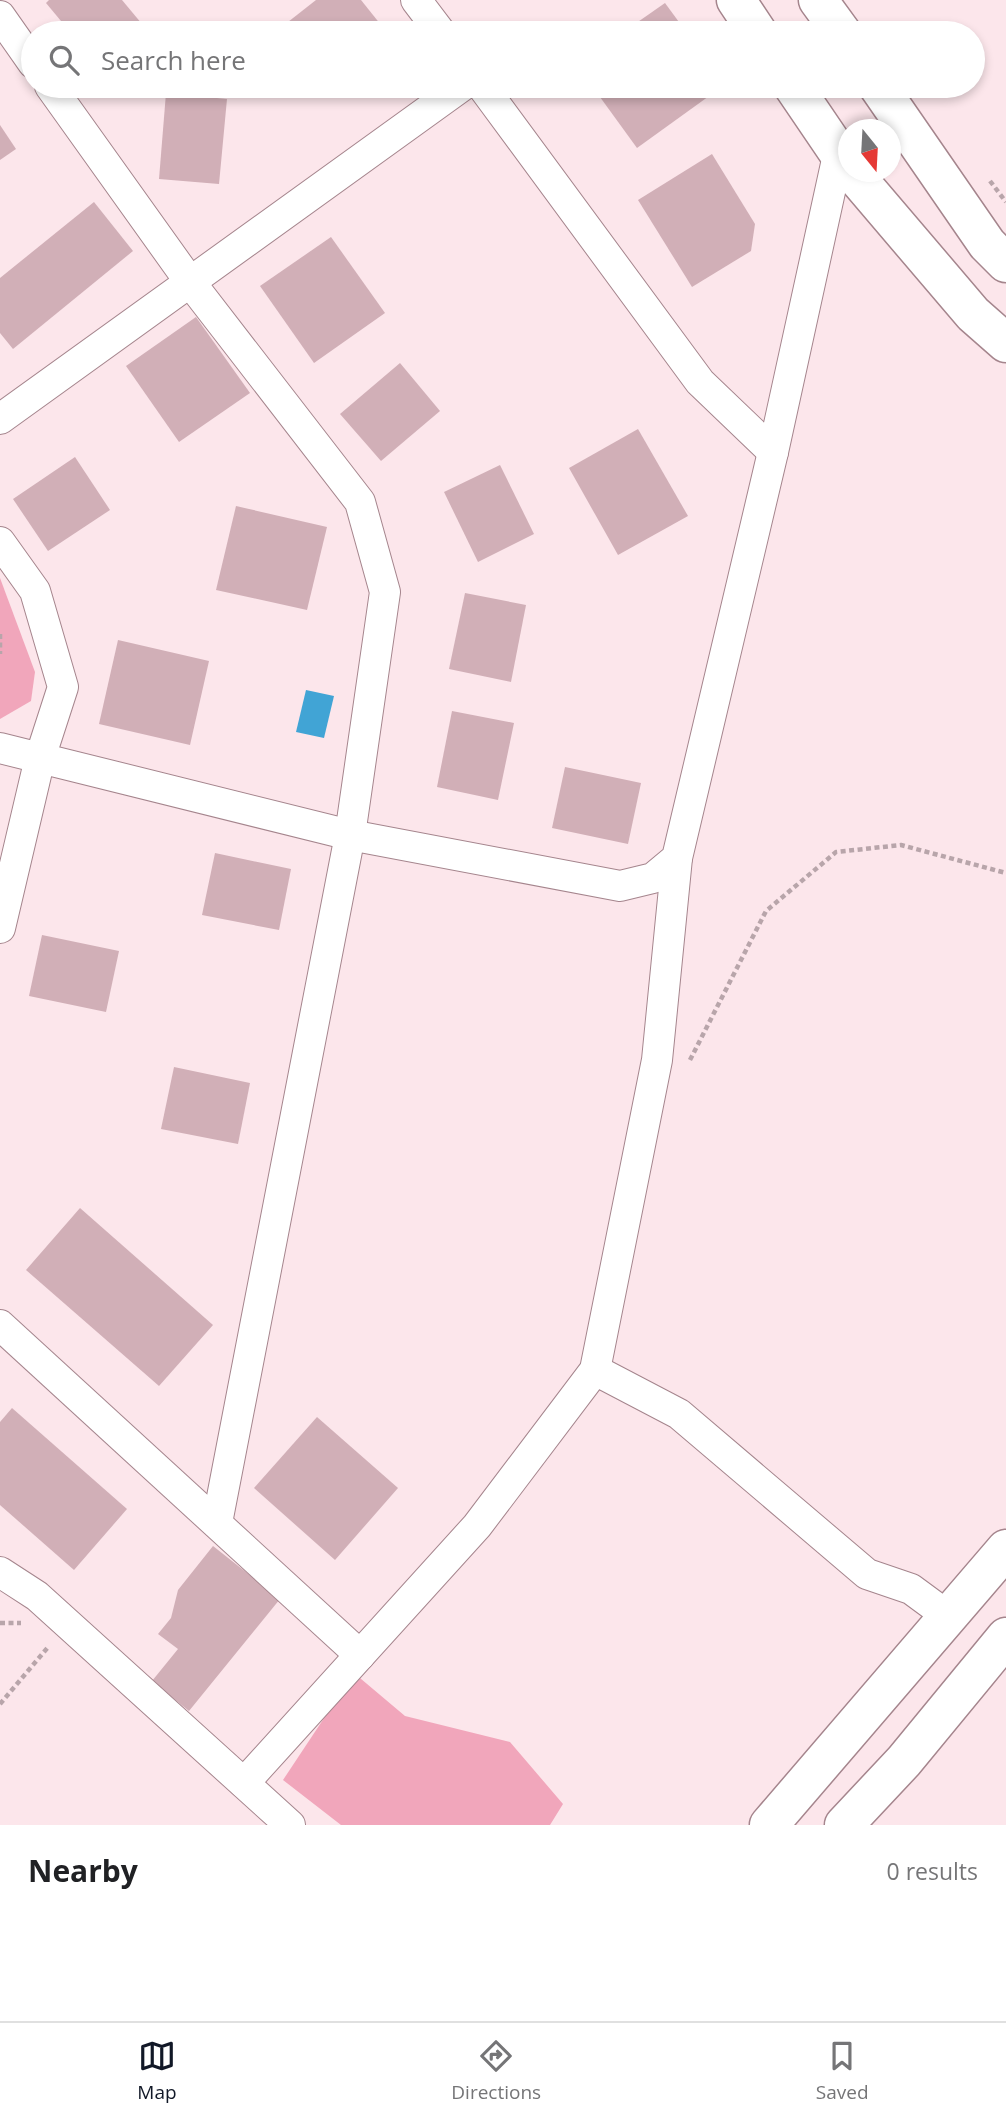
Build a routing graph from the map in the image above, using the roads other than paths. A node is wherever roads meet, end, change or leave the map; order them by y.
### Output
1 (416, 0) edge
2 (736, 0) edge
3 (818, 0) edge
4 (0, 16) edge
5 (433, 21) edge
6 (750, 21) edge
7 (833, 21) edge
8 (21, 46) edge
9 (59, 98) edge
10 (445, 98) edge
11 (491, 98) edge
12 (801, 98) edge
13 (886, 98) edge
14 (838, 153) edge
15 (842, 182) edge
16 (860, 182) edge
17 (1006, 263) edge
18 (190, 282) junction
19 (1006, 343) edge
20 (0, 419) edge
21 (773, 452) junction
22 (0, 542) edge
23 (0, 748) edge
24 (40, 758) junction
25 (350, 835) junction
26 (677, 858) junction
27 (0, 928) edge
28 (0, 1325) edge
29 (595, 1370) junction
30 (217, 1523) junction
31 (1006, 1549) edge
32 (0, 1572) edge
33 (949, 1617) junction
34 (1006, 1637) edge
35 (360, 1655) junction
36 (244, 1783) junction
37 (290, 1825) edge
38 (769, 1825) edge
39 (844, 1825) edge

1 - 5 street
2 - 6 main road
3 - 7 main road
4 - 8 street
9 - 18 street
10 - 18 street
11 - 21 street
12 - 14 main road
13 - 17 main road
15 - 21 street
16 - 19 main road
18 - 20 street
18 - 25 street
21 - 26 street
22 - 24 street
23 - 24 street
24 - 25 street
24 - 27 street
25 - 26 street
25 - 30 street
26 - 29 street
28 - 30 street
29 - 33 street
29 - 35 street
30 - 35 street
31 - 33 main road
32 - 36 street
33 - 38 main road
34 - 39 main road
35 - 36 street
36 - 37 street

